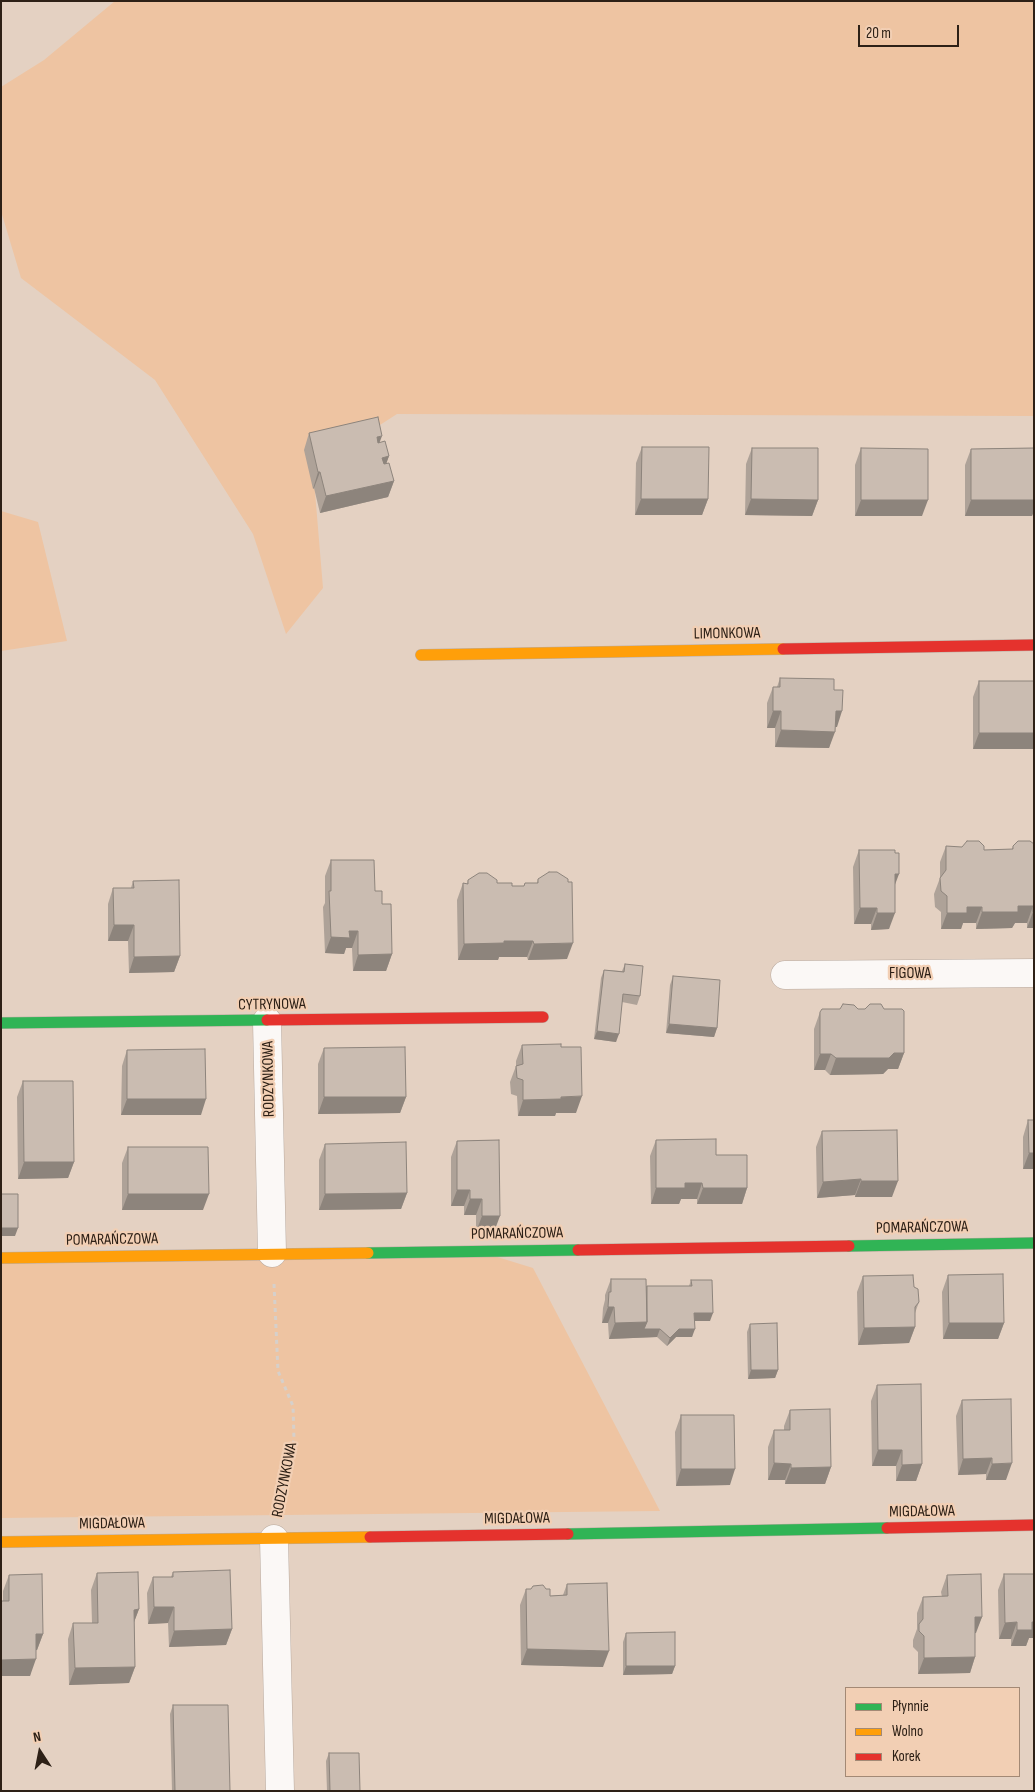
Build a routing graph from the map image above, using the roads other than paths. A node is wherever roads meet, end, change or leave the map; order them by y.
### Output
1 (1034, 645) edge
2 (421, 655) dead end
3 (1034, 973) edge
4 (785, 975) dead end
5 (543, 1017) dead end
6 (267, 1021) junction
7 (1, 1023) edge
8 (1034, 1243) edge
9 (272, 1253) junction
10 (1, 1258) edge
11 (1034, 1525) edge
12 (274, 1539) junction
13 (1, 1542) edge
14 (280, 1791) edge

1 - 2 street, LIMONKOWA
3 - 4 street, FIGOWA
5 - 6 street, CYTRYNOWA
6 - 7 street, CYTRYNOWA
6 - 9 street, RODZYNKOWA
8 - 9 street, POMARAŃCZOWA
9 - 10 street, POMARAŃCZOWA
11 - 12 street, MIGDAŁOWA
12 - 13 street, MIGDAŁOWA
12 - 14 street, RODZYNKOWA

